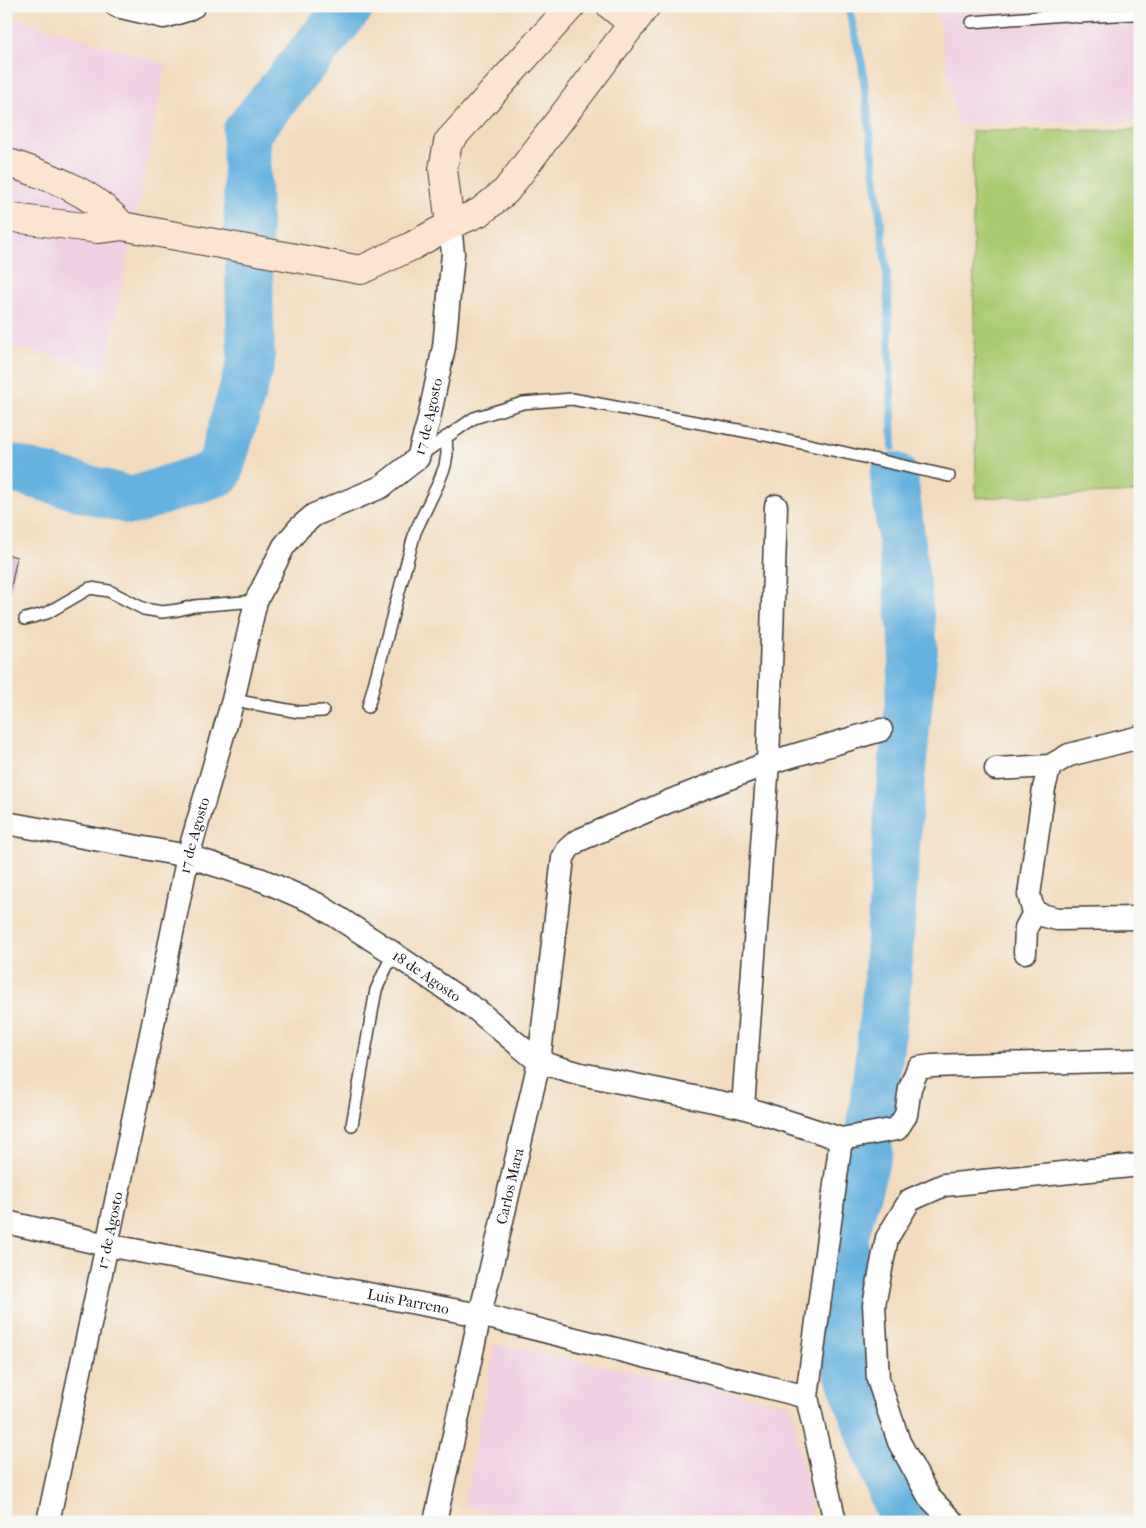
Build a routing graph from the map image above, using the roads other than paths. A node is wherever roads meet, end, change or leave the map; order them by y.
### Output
1 (117, 6) edge
2 (194, 6) edge
3 (571, 6) edge
4 (611, 6) edge
5 (1069, 11) edge
6 (1134, 14) dead end
7 (640, 15) edge
8 (972, 22) dead end
9 (6, 162) edge
10 (6, 217) edge
11 (450, 225) junction
12 (126, 228) junction
13 (446, 437) junction
14 (418, 458) junction
15 (949, 476) dead end
16 (776, 506) dead end
17 (256, 600) junction
18 (25, 619) dead end
19 (233, 700) junction
20 (368, 707) dead end
21 (323, 711) dead end
22 (881, 730) dead end
23 (1140, 737) edge
24 (768, 763) junction
25 (1050, 766) junction
26 (996, 769) dead end
27 (6, 823) edge
28 (188, 856) junction
29 (1034, 913) junction
30 (1140, 918) edge
31 (1025, 952) dead end
32 (393, 953) junction
33 (1140, 1060) edge
34 (539, 1062) junction
35 (743, 1107) junction
36 (352, 1125) dead end
37 (841, 1139) junction
38 (1140, 1165) edge
39 (6, 1222) edge
40 (107, 1245) junction
41 (480, 1315) junction
42 (807, 1397) junction
43 (48, 1522) edge
44 (435, 1522) edge
45 (835, 1522) edge
46 (953, 1522) edge

1 - 2 street
3 - 11 street
4 - 7 street
5 - 6 lane
5 - 8 lane
7 - 11 street
9 - 12 street
10 - 12 street
11 - 12 street
11 - 14 street, 17 de Agosto
13 - 14 lane
13 - 15 lane
13 - 20 lane
14 - 17 street, 17 de Agosto
16 - 24 street
17 - 18 lane
17 - 19 street, 17 de Agosto
19 - 21 lane
19 - 28 street, 17 de Agosto
22 - 24 street
23 - 25 street
24 - 34 street, Carlos Mara
24 - 35 street
25 - 26 street
25 - 29 street
27 - 28 street, 18 de Agosto
28 - 32 street, 18 de Agosto
28 - 40 street, 17 de Agosto
29 - 30 street
29 - 31 street
32 - 34 street, 18 de Agosto
32 - 36 lane
33 - 37 street
34 - 35 street, 18 de Agosto
34 - 41 street, Carlos Mara
35 - 37 street, 18 de Agosto
37 - 42 street
38 - 46 street
39 - 40 street, Luis Parreno
40 - 41 street, Luis Parreno
40 - 43 street, 17 de Agosto
41 - 42 street, Luis Parreno
41 - 44 street, Carlos Mara
42 - 45 street

